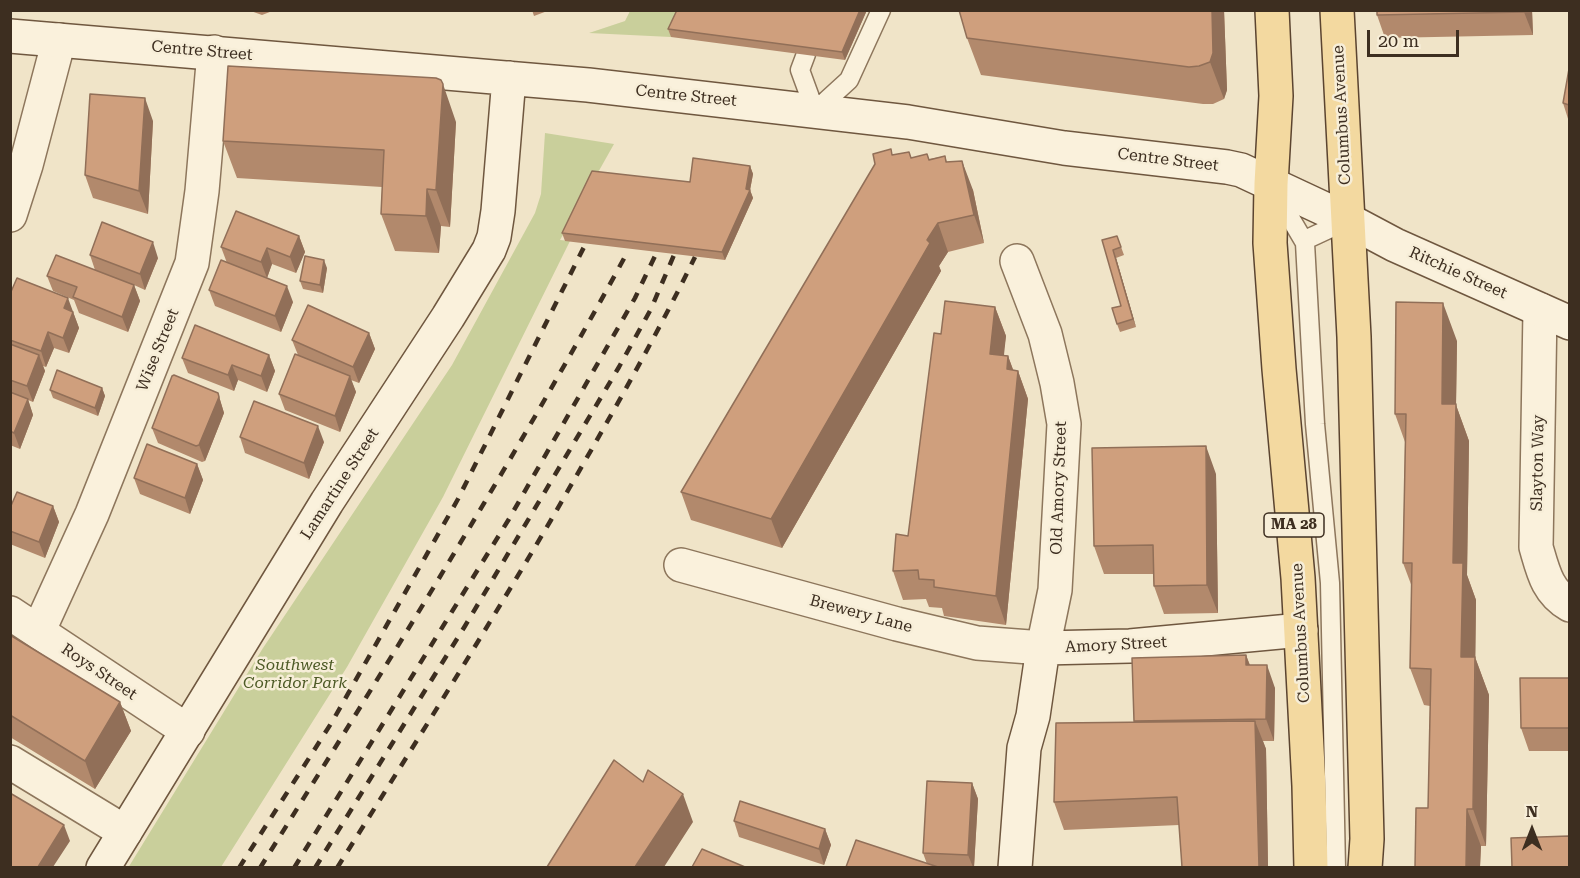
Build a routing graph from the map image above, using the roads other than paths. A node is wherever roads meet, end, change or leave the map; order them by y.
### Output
1 (881, 10) edge
2 (1272, 10) edge
3 (1337, 10) edge
4 (10, 36) edge
5 (59, 40) junction
6 (214, 52) junction
7 (806, 54) edge
8 (509, 78) junction
9 (815, 111) junction
10 (1271, 184) junction
11 (10, 215) edge
12 (1348, 220) junction
13 (1305, 240) junction
14 (1017, 261) dead end
15 (1540, 310) junction
16 (1569, 323) edge
17 (681, 565) dead end
18 (1569, 605) edge
19 (10, 613) edge
20 (39, 630) junction
21 (1301, 630) junction
22 (1043, 648) junction
23 (188, 731) junction
24 (10, 762) edge
25 (125, 832) junction
26 (103, 867) edge
27 (1014, 867) edge
28 (1311, 867) edge
29 (1336, 867) edge
30 (1365, 867) edge

1 - 9 lane
2 - 10 main road, Columbus Avenue / MA 28
3 - 12 main road, Columbus Avenue
4 - 5 street, Centre Street
5 - 6 street, Centre Street
5 - 11 street
6 - 8 street, Centre Street
6 - 20 street, Wise Street
7 - 9 lane
8 - 9 street, Centre Street
8 - 23 street, Lamartine Street
9 - 10 street, Centre Street
10 - 12 street, Centre Street
10 - 13 lane, Columbus Avenue
10 - 21 main road, Columbus Avenue / MA 28
12 - 13 lane
12 - 15 street, Ritchie Street
12 - 30 main road, Columbus Avenue
13 - 29 lane, Columbus Avenue
14 - 22 street, Old Amory Street
15 - 16 street, Ritchie Street
15 - 18 street, Slayton Way
17 - 22 street, Brewery Lane
19 - 20 street, Roys Street
20 - 23 street, Roys Street
21 - 22 street, Amory Street
21 - 28 main road, Columbus Avenue / MA 28
22 - 27 street, Amory Street
23 - 25 street, Lamartine Street
24 - 25 street
25 - 26 street, Lamartine Street

